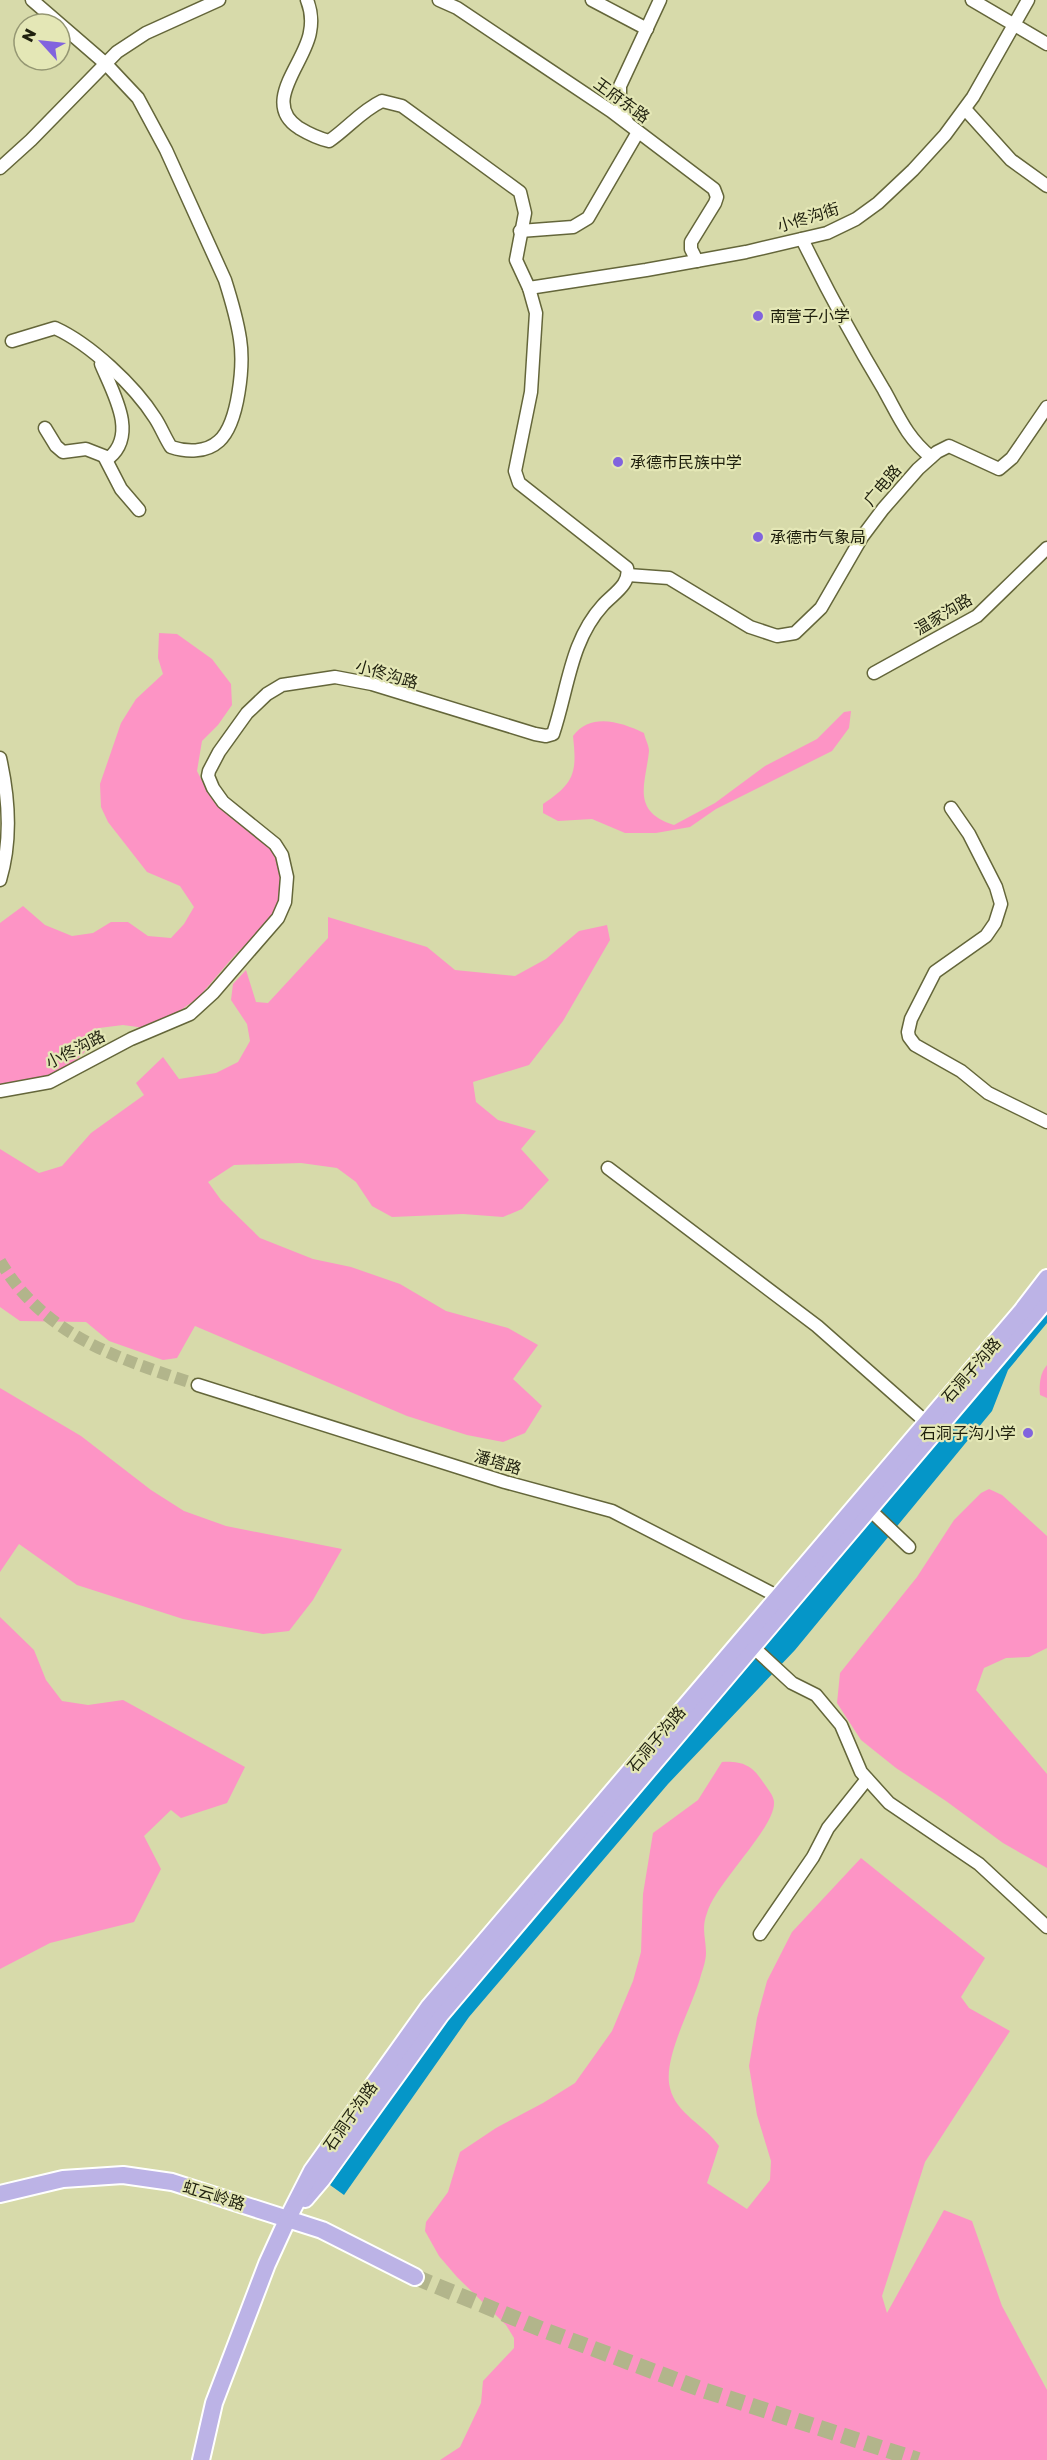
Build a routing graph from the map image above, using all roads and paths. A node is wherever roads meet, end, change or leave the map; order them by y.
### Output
1 (32, 0) edge
2 (219, 0) edge
3 (307, 0) edge
4 (439, 0) edge
5 (592, 0) edge
6 (660, 0) edge
7 (972, 0) edge
8 (1028, 0) edge
9 (1014, 26) junction
10 (647, 29) junction
11 (1047, 44) edge
12 (106, 64) junction
13 (964, 109) junction
14 (634, 129) junction
15 (0, 168) edge
16 (1047, 186) edge
17 (520, 231) junction
18 (802, 239) junction
19 (697, 261) junction
20 (528, 288) junction
21 (12, 341) dead end
22 (99, 359) junction
23 (1047, 407) edge
24 (45, 428) dead end
25 (931, 457) junction
26 (105, 458) junction
27 (139, 510) dead end
28 (1047, 548) edge
29 (628, 575) junction
30 (874, 674) dead end
31 (0, 758) edge
32 (951, 808) dead end
33 (0, 880) edge
34 (0, 1091) edge
35 (1047, 1122) edge
36 (608, 1168) dead end
37 (1047, 1278) edge
38 (1047, 1299) edge
39 (198, 1385) tunnel mouth
40 (926, 1422) junction
41 (870, 1511) junction
42 (909, 1547) dead end
43 (777, 1596) junction
44 (754, 1648) junction
45 (867, 1779) junction
46 (1047, 1927) edge
47 (760, 1934) dead end
48 (0, 2194) edge
49 (288, 2218) junction
50 (415, 2277) tunnel mouth
51 (201, 2460) edge

1 - 12 street
2 - 12 street
3 - 17 street
4 - 14 street, 王府东路
5 - 10 street
6 - 10 street
7 - 9 street
8 - 9 street, 小佟沟街
9 - 11 street
9 - 13 street, 小佟沟街
10 - 14 street
12 - 15 street
12 - 22 street
13 - 16 street
13 - 18 street, 小佟沟街
14 - 17 street
14 - 19 street, 王府东路
17 - 20 street
18 - 19 street, 小佟沟街
18 - 25 street
19 - 20 street, 小佟沟街
20 - 29 street
21 - 22 street
22 - 26 street
23 - 25 street, 广电路
24 - 26 street
25 - 29 street, 广电路
26 - 27 street
28 - 30 street, 温家沟路
29 - 34 street, 小佟沟路
31 - 33 street
32 - 35 street
36 - 40 street
37 - 40 main road, 石洞子沟路
38 - 41 main road, 石洞子沟路
39 - 43 street, 潘塔路
40 - 43 main road, 石洞子沟路
41 - 42 street
41 - 44 main road, 石洞子沟路
43 - 49 main road, 石洞子沟路
44 - 45 street
44 - 49 main road, 石洞子沟路
45 - 46 street
45 - 47 street
48 - 49 main road, 虹云岭路
49 - 50 main road, 虹云岭路
49 - 51 main road, 石洞子沟路

